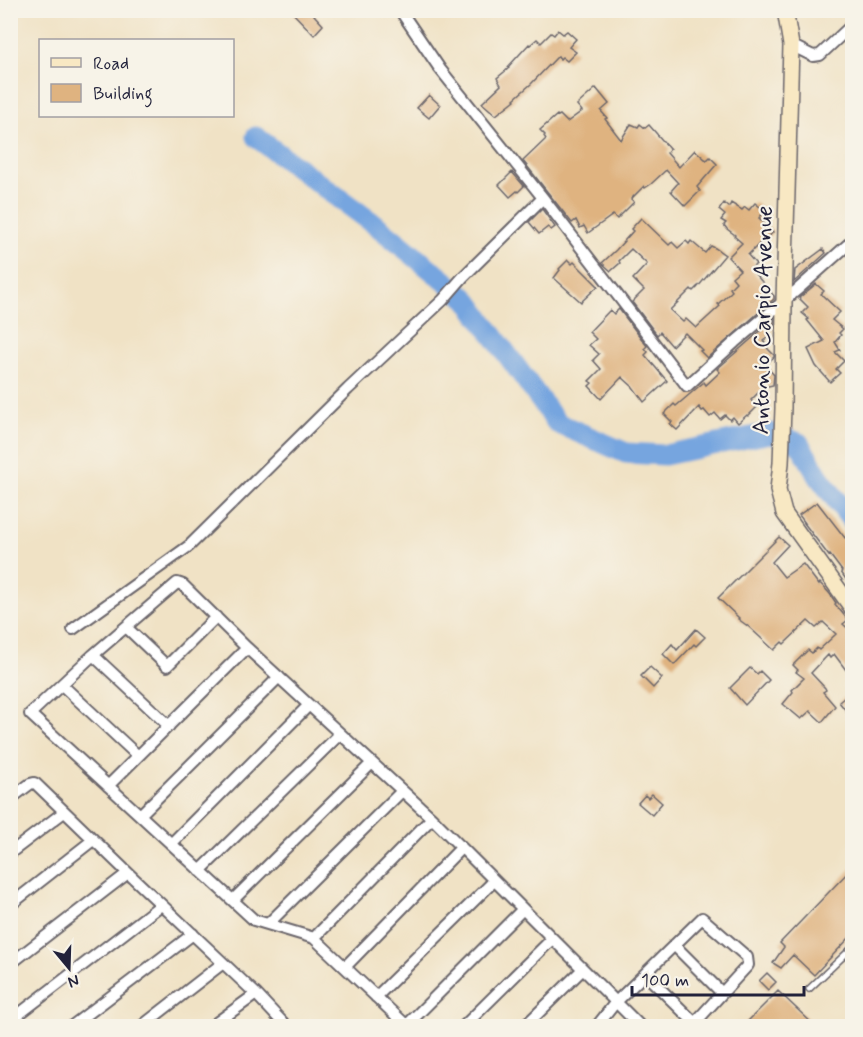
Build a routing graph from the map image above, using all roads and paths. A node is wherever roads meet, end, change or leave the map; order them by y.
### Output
1 (400, 10) edge
2 (785, 10) edge
3 (852, 25) edge
4 (791, 45) junction
5 (543, 198) junction
6 (852, 241) edge
7 (784, 302) junction
8 (852, 608) edge
9 (216, 617) junction
10 (126, 627) junction
11 (74, 629) dead end
12 (247, 648) junction
13 (93, 655) junction
14 (279, 677) junction
15 (62, 685) junction
16 (309, 705) junction
17 (169, 726) junction
18 (340, 734) junction
19 (138, 756) junction
20 (372, 763) junction
21 (108, 786) junction
22 (402, 791) junction
23 (10, 799) edge
24 (64, 812) junction
25 (140, 815) junction
26 (432, 818) junction
27 (93, 840) junction
28 (171, 844) junction
29 (461, 848) junction
30 (10, 853) edge
31 (201, 871) junction
32 (128, 873) junction
33 (494, 881) junction
34 (233, 900) junction
35 (10, 905) edge
36 (161, 905) junction
37 (522, 910) junction
38 (268, 924) junction
39 (193, 934) junction
40 (314, 938) junction
41 (552, 939) junction
42 (674, 945) junction
43 (852, 948) edge
44 (223, 963) junction
45 (10, 964) edge
46 (345, 967) junction
47 (582, 970) junction
48 (645, 974) junction
49 (809, 989) dead end
50 (722, 993) junction
51 (256, 994) junction
52 (376, 998) junction
53 (615, 1003) junction
54 (10, 1021) edge
55 (694, 1025) edge
56 (72, 1026) edge
57 (142, 1026) edge
58 (212, 1026) edge
59 (283, 1026) edge
60 (406, 1026) edge
61 (464, 1026) edge
62 (525, 1026) edge
63 (597, 1026) edge
64 (640, 1026) edge

1 - 5 street
2 - 4 street, Antonio Carpio Avenue
3 - 4 street
4 - 7 street, Antonio Carpio Avenue
5 - 7 street
5 - 11 street
6 - 7 street
7 - 8 street, Antonio Carpio Avenue
9 - 10 street
9 - 10 street
9 - 12 street
10 - 13 street
12 - 14 street
12 - 17 street
13 - 15 street
13 - 17 street
14 - 16 street
14 - 25 street
15 - 19 street
15 - 21 street
16 - 18 street
16 - 28 street
17 - 19 street
18 - 20 street
18 - 31 street
19 - 21 street
20 - 22 street
20 - 34 street
21 - 25 street
22 - 26 street
22 - 38 street
23 - 24 street
24 - 27 street
24 - 30 street
25 - 28 street
26 - 29 street
26 - 40 street
27 - 32 street
27 - 35 street
28 - 31 street
29 - 33 street
29 - 46 street
31 - 34 street
32 - 36 street
32 - 45 street
33 - 37 street
33 - 52 street
34 - 38 street
36 - 39 street
36 - 54 street
37 - 41 street
37 - 60 street
38 - 40 street
39 - 44 street
39 - 56 street
40 - 46 street
41 - 47 street
41 - 61 street
42 - 48 street
42 - 50 street
42 - 50 street
43 - 49 lane
44 - 51 street
44 - 57 street
46 - 52 street
47 - 53 street
47 - 62 street
48 - 53 street
48 - 55 street
50 - 55 street
51 - 58 street
51 - 59 street
52 - 60 street
53 - 63 street
53 - 64 street

